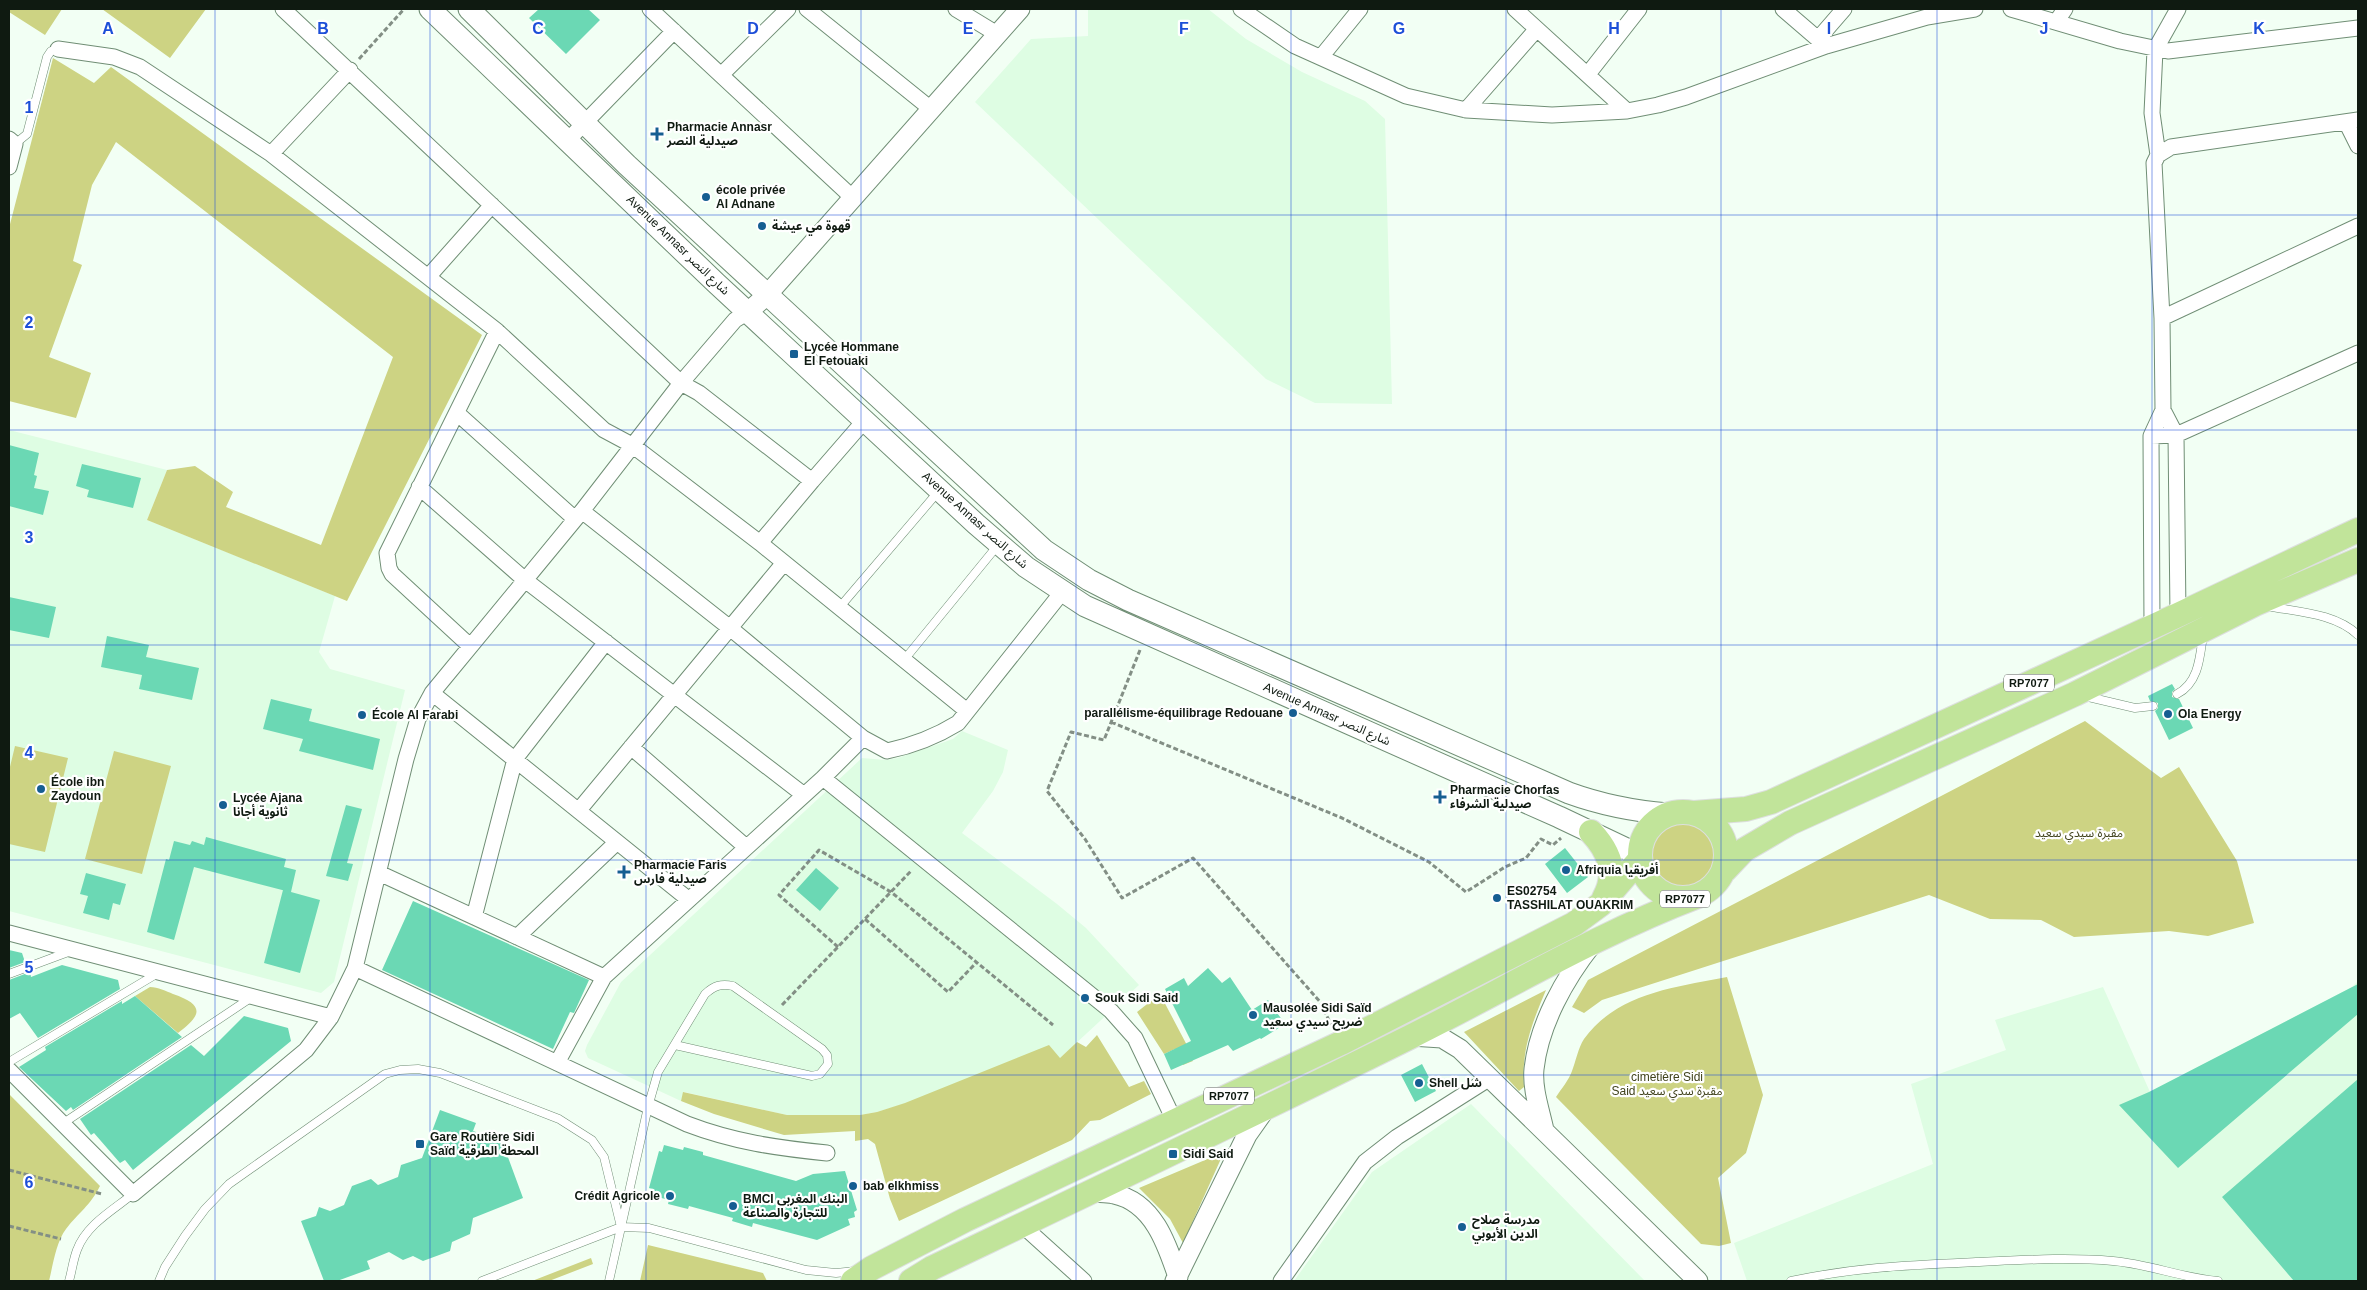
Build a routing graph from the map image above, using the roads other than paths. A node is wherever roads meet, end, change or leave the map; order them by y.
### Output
1 (283, 9) edge
2 (430, 9) edge
3 (469, 9) edge
4 (650, 9) edge
5 (788, 9) edge
6 (807, 9) edge
7 (956, 9) edge
8 (1020, 9) edge
9 (1243, 9) edge
10 (1360, 9) edge
11 (1515, 9) edge
12 (1639, 9) edge
13 (1783, 9) edge
14 (1844, 9) edge
15 (1975, 9) edge
16 (2011, 9) edge
17 (2065, 9) edge
18 (2178, 9) edge
19 (2056, 22) junction
20 (2358, 28) edge
21 (1536, 30) junction
22 (674, 31) junction
23 (997, 34) junction
24 (1822, 42) junction
25 (58, 49) joint
26 (2155, 50) junction
27 (1321, 57) junction
28 (350, 70) junction
29 (1588, 74) junction
30 (721, 75) junction
31 (931, 109) junction
32 (1466, 110) junction
33 (1627, 111) junction
34 (2352, 121) edge
35 (584, 124) junction
36 (568, 140) junction
37 (12, 141) edge
38 (2358, 146) edge
39 (271, 154) junction
40 (2158, 155) junction
41 (9, 167) edge
42 (853, 198) junction
43 (492, 205) junction
44 (2358, 226) edge
45 (428, 277) junction
46 (767, 296) junction
47 (748, 312) junction
48 (2162, 318) junction
49 (497, 331) junction
50 (2358, 353) edge
51 (681, 383) junction
52 (2163, 410) junction
53 (457, 412) junction
54 (865, 420) junction
55 (2151, 436) junction
56 (2176, 436) junction
57 (632, 445) junction
58 (812, 481) junction
59 (419, 488) junction
60 (940, 490) junction
61 (578, 515) junction
62 (2358, 530) edge
63 (760, 543) junction
64 (999, 544) junction
65 (2358, 560) edge
66 (783, 564) junction
67 (525, 580) junction
68 (1063, 592) junction
69 (2255, 604) junction
70 (840, 608) junction
71 (2178, 615) junction
72 (2152, 627) junction
73 (730, 628) junction
74 (2204, 630) junction
75 (2358, 636) edge
76 (606, 642) junction
77 (470, 646) junction
78 (904, 660) junction
79 (432, 693) junction
80 (675, 694) junction
81 (2075, 694) junction
82 (2177, 694) dead end
83 (2153, 706) dead end
84 (967, 711) junction
85 (863, 738) junction
86 (631, 747) junction
87 (515, 759) junction
88 (823, 778) junction
89 (804, 795) junction
90 (579, 810) junction
91 (1694, 813) junction
92 (1668, 814) junction
93 (1583, 828) junction
94 (616, 842) junction
95 (746, 847) junction
96 (1639, 857) junction
97 (1725, 870) junction
98 (379, 874) junction
99 (1698, 896) junction
100 (688, 899) junction
101 (1601, 904) junction
102 (474, 917) junction
103 (9, 933) edge
104 (517, 937) junction
105 (1593, 942) junction
106 (73, 951) junction
107 (355, 968) junction
108 (158, 973) junction
109 (9, 974) edge
110 (604, 977) junction
111 (252, 997) junction
112 (331, 1017) junction
113 (1412, 1036) junction
114 (675, 1045) junction
115 (9, 1062) edge
116 (557, 1063) junction
117 (9, 1070) edge
118 (1490, 1078) junction
119 (648, 1107) junction
120 (1266, 1107) junction
121 (1175, 1122) junction
122 (61, 1125) junction
123 (1544, 1130) junction
124 (827, 1153) dead end
125 (1090, 1192) junction
126 (133, 1194) junction
127 (1022, 1225) junction
128 (621, 1227) junction
129 (872, 1268) junction
130 (1178, 1280) edge
131 (70, 1281) edge
132 (158, 1281) edge
133 (482, 1281) edge
134 (609, 1281) edge
135 (853, 1281) edge
136 (911, 1281) edge
137 (1084, 1281) edge
138 (1281, 1281) edge
139 (1698, 1281) edge
140 (1791, 1281) edge
141 (2218, 1281) edge

1 - 28 street
2 - 36 main road, Avenue Annasr شارع النصر
3 - 35 main road, Avenue Annasr شارع النصر
4 - 22 street
5 - 30 street
6 - 31 street
7 - 23 street
8 - 23 street
9 - 27 street
10 - 27 street
11 - 21 street
12 - 29 street
13 - 24 street
14 - 24 street
15 - 24 street
16 - 19 street
17 - 19 street
18 - 26 street
19 - 26 street
20 - 26 street
21 - 29 street
21 - 32 street
22 - 30 street
22 - 35 street
23 - 31 street
24 - 33 street
25 - 37 lane
25 - 39 street
26 - 40 street
27 - 32 street
28 - 39 street
28 - 43 street
29 - 33 street
30 - 42 street
31 - 42 street
32 - 33 street
34 - 38 street
34 - 40 street
35 - 36 street
35 - 46 main road, Avenue Annasr شارع النصر
36 - 47 main road, Avenue Annasr شارع النصر
37 - 41 street
39 - 45 street
40 - 48 street
42 - 46 street
43 - 45 street
43 - 51 street
44 - 48 street
45 - 49 street
46 - 47 street
46 - 92 main road, Avenue Annasr شارع النصر
47 - 51 street
47 - 54 main road, Avenue Annasr شارع النصر
48 - 52 street
49 - 53 street
49 - 57 street
50 - 56 street
51 - 57 street
51 - 58 street
52 - 55 street
52 - 56 street
53 - 59 street
53 - 61 street
54 - 58 street
54 - 60 main road, Avenue Annasr شارع النصر
55 - 56 street
55 - 72 street
56 - 71 street
57 - 61 street
57 - 63 street
58 - 63 street
59 - 67 street
59 - 77 street
60 - 64 main road, Avenue Annasr شارع النصر
60 - 70 lane
61 - 67 street
61 - 73 street
62 - 71 main road, RP7077
63 - 66 street
64 - 68 main road, Avenue Annasr شارع النصر
64 - 78 lane
65 - 69 main road, RP7077
66 - 70 street
66 - 73 street
67 - 76 street
67 - 77 street
68 - 84 street
68 - 93 main road, Avenue Annasr شارع النصر
69 - 74 main road, RP7077
69 - 75 lane
70 - 78 street
71 - 72 main road, RP7077
72 - 91 main road, RP7077
73 - 80 street
73 - 85 street
74 - 81 main road, RP7077
74 - 82 lane
76 - 80 street
76 - 87 street
77 - 79 street
78 - 84 street
79 - 87 street
79 - 98 street
80 - 86 street
80 - 89 street
81 - 83 lane
81 - 97 main road, RP7077
84 - 85 street
85 - 88 street
86 - 90 street
86 - 95 street
87 - 90 street
87 - 102 street
88 - 89 street
88 - 121 street
89 - 95 street
90 - 94 street
91 - 92 main road, RP7077
91 - 97 main road
92 - 96 main road, RP7077
93 - 96 main road, Avenue Annasr شارع النصر
93 - 101 main road
94 - 100 street
94 - 104 street
95 - 100 street
96 - 99 main road, RP7077
96 - 101 main road, RP7077
97 - 99 main road, RP7077
98 - 102 street
98 - 107 street
99 - 105 main road, RP7077
100 - 110 street
101 - 121 main road, RP7077
102 - 104 street
103 - 106 street
104 - 110 street
105 - 113 main road, RP7077
105 - 123 street
106 - 108 street
106 - 109 lane
107 - 112 street
107 - 116 street
108 - 111 street
108 - 115 lane
110 - 116 street
111 - 112 street
111 - 122 lane
112 - 126 street
113 - 118 street
113 - 120 main road, RP7077
114 - 114 lane
114 - 119 lane
116 - 119 street
117 - 122 street
118 - 123 street
118 - 138 street
119 - 124 street
119 - 128 lane
120 - 125 main road, RP7077
120 - 130 street
121 - 129 main road, RP7077
122 - 126 street
123 - 139 street
125 - 127 main road, RP7077
125 - 130 street
126 - 131 lane
127 - 136 main road, RP7077
127 - 137 street
128 - 129 lane
128 - 132 lane
128 - 133 lane
128 - 134 lane
129 - 135 main road, RP7077
140 - 141 lane

